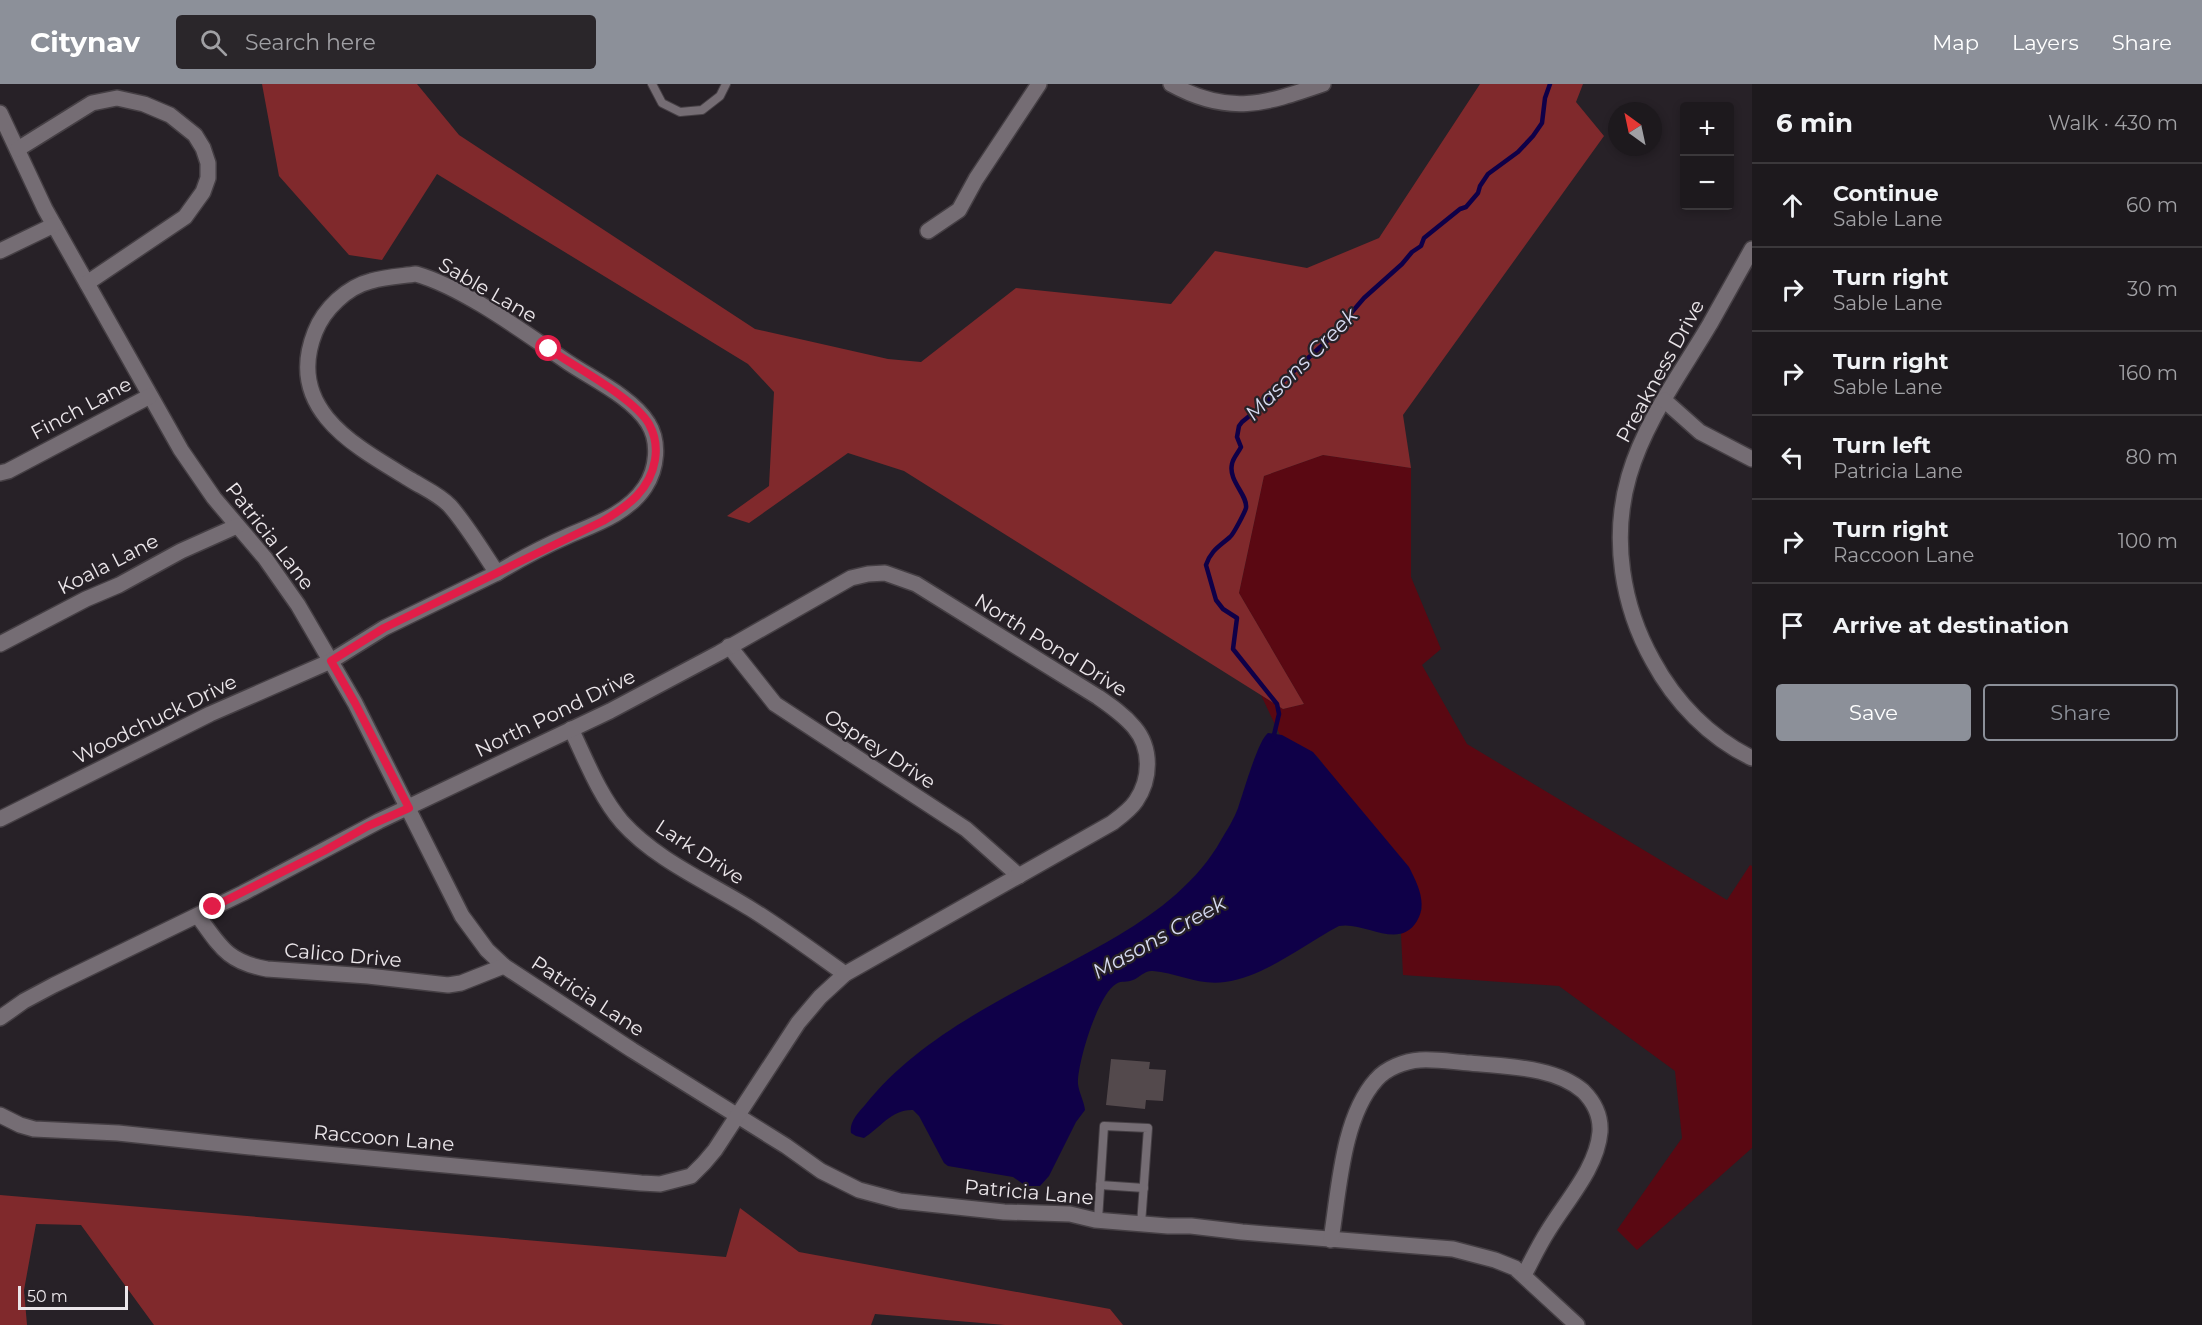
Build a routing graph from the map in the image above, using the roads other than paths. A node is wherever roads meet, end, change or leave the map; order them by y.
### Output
1 (652, 84) edge
2 (726, 84) edge
3 (1039, 84) edge
4 (1171, 84) edge
5 (1323, 84) edge
6 (0, 113) edge
7 (18, 149) junction
8 (54, 225) junction
9 (928, 231) dead end
10 (1752, 249) edge
11 (0, 251) edge
12 (87, 283) junction
13 (150, 396) junction
14 (1664, 400) junction
15 (1752, 459) edge
16 (0, 473) edge
17 (237, 526) junction
18 (497, 573) junction
19 (0, 644) edge
20 (729, 646) junction
21 (331, 661) junction
22 (571, 729) junction
23 (1752, 758) edge
24 (409, 808) junction
25 (0, 819) edge
26 (1019, 876) junction
27 (198, 916) junction
28 (504, 966) junction
29 (845, 974) junction
30 (0, 1018) edge
31 (0, 1115) edge
32 (737, 1116) junction
33 (1100, 1185) junction
34 (1144, 1188) junction
35 (1098, 1220) junction
36 (1142, 1224) junction
37 (1331, 1240) junction
38 (1524, 1275) junction
39 (1577, 1325) edge

1 - 2 lane
3 - 9 street
4 - 5 street
6 - 7 street, Patricia Lane
7 - 8 street, Patricia Lane
7 - 12 street
8 - 11 street
8 - 12 street, Patricia Lane
10 - 14 street, Preakness Drive
12 - 13 street, Patricia Lane
13 - 16 street, Finch Lane
13 - 17 street, Patricia Lane
14 - 15 street
14 - 23 street, Preakness Drive
17 - 19 street, Koala Lane
17 - 21 street, Patricia Lane
18 - 18 street, Sable Lane
18 - 21 street, Sable Lane
20 - 22 street, North Pond Drive
20 - 26 street, Osprey Drive
20 - 26 street, North Pond Drive
21 - 24 street, Patricia Lane
21 - 25 street, Woodchuck Drive
22 - 24 street, North Pond Drive
22 - 29 street, Lark Drive
24 - 27 street
24 - 28 street, Patricia Lane
26 - 29 street, North Pond Drive
27 - 28 street, Calico Drive
27 - 30 street
28 - 32 street, Patricia Lane
29 - 32 street, North Pond Drive
31 - 32 street, Raccoon Lane
32 - 35 street, Patricia Lane
33 - 34 lane
33 - 34 lane
33 - 35 lane
34 - 36 lane
35 - 36 street, Patricia Lane
36 - 37 street, Patricia Lane
37 - 38 street, Patricia Lane
37 - 38 street
38 - 39 street, Patricia Lane

